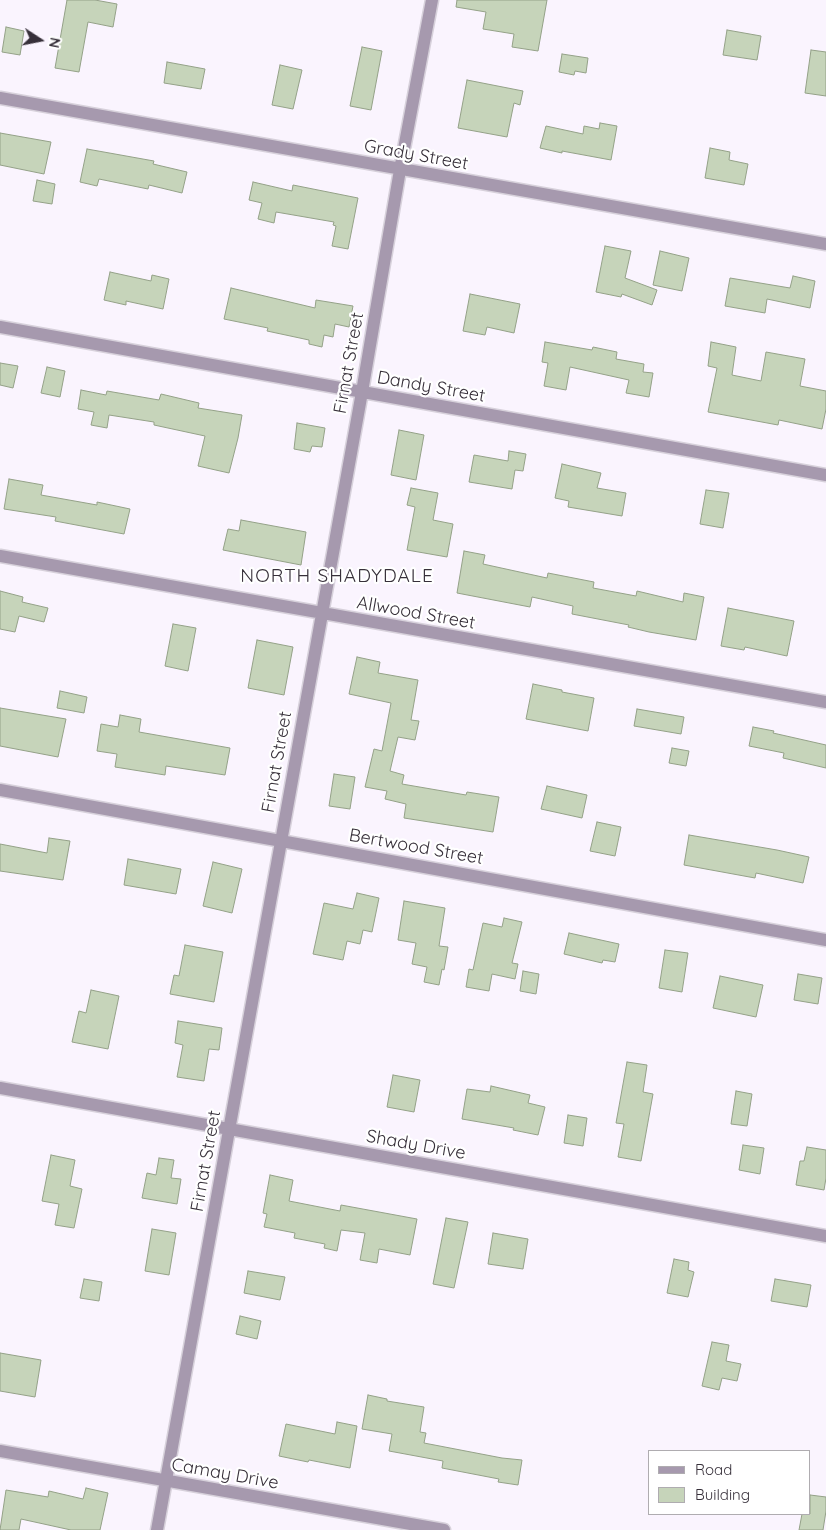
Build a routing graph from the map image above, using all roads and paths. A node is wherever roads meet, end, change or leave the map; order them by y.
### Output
1 (432, 0) edge
2 (0, 98) edge
3 (400, 170) junction
4 (826, 244) edge
5 (0, 327) edge
6 (362, 392) junction
7 (826, 475) edge
8 (0, 556) edge
9 (321, 614) junction
10 (826, 702) edge
11 (0, 790) edge
12 (281, 841) junction
13 (826, 940) edge
14 (0, 1088) edge
15 (230, 1129) junction
16 (826, 1236) edge
17 (0, 1451) edge
18 (166, 1481) junction
19 (157, 1530) edge
20 (444, 1530) edge

1 - 3 street, Firnat Street
2 - 3 street, Grady Street
3 - 4 street, Grady Street
3 - 6 street, Firnat Street
5 - 6 street, Dandy Street
6 - 7 street, Dandy Street
6 - 9 street, Firnat Street
8 - 9 street, Allwood Street
9 - 10 street, Allwood Street
9 - 12 street, Firnat Street
11 - 12 street, Bertwood Street
12 - 13 street, Bertwood Street
12 - 15 street, Firnat Street
14 - 15 street, Shady Drive
15 - 16 street, Shady Drive
15 - 18 street, Firnat Street
17 - 18 street, Camay Drive
18 - 19 street, Firnat Street
18 - 20 street, Camay Drive

